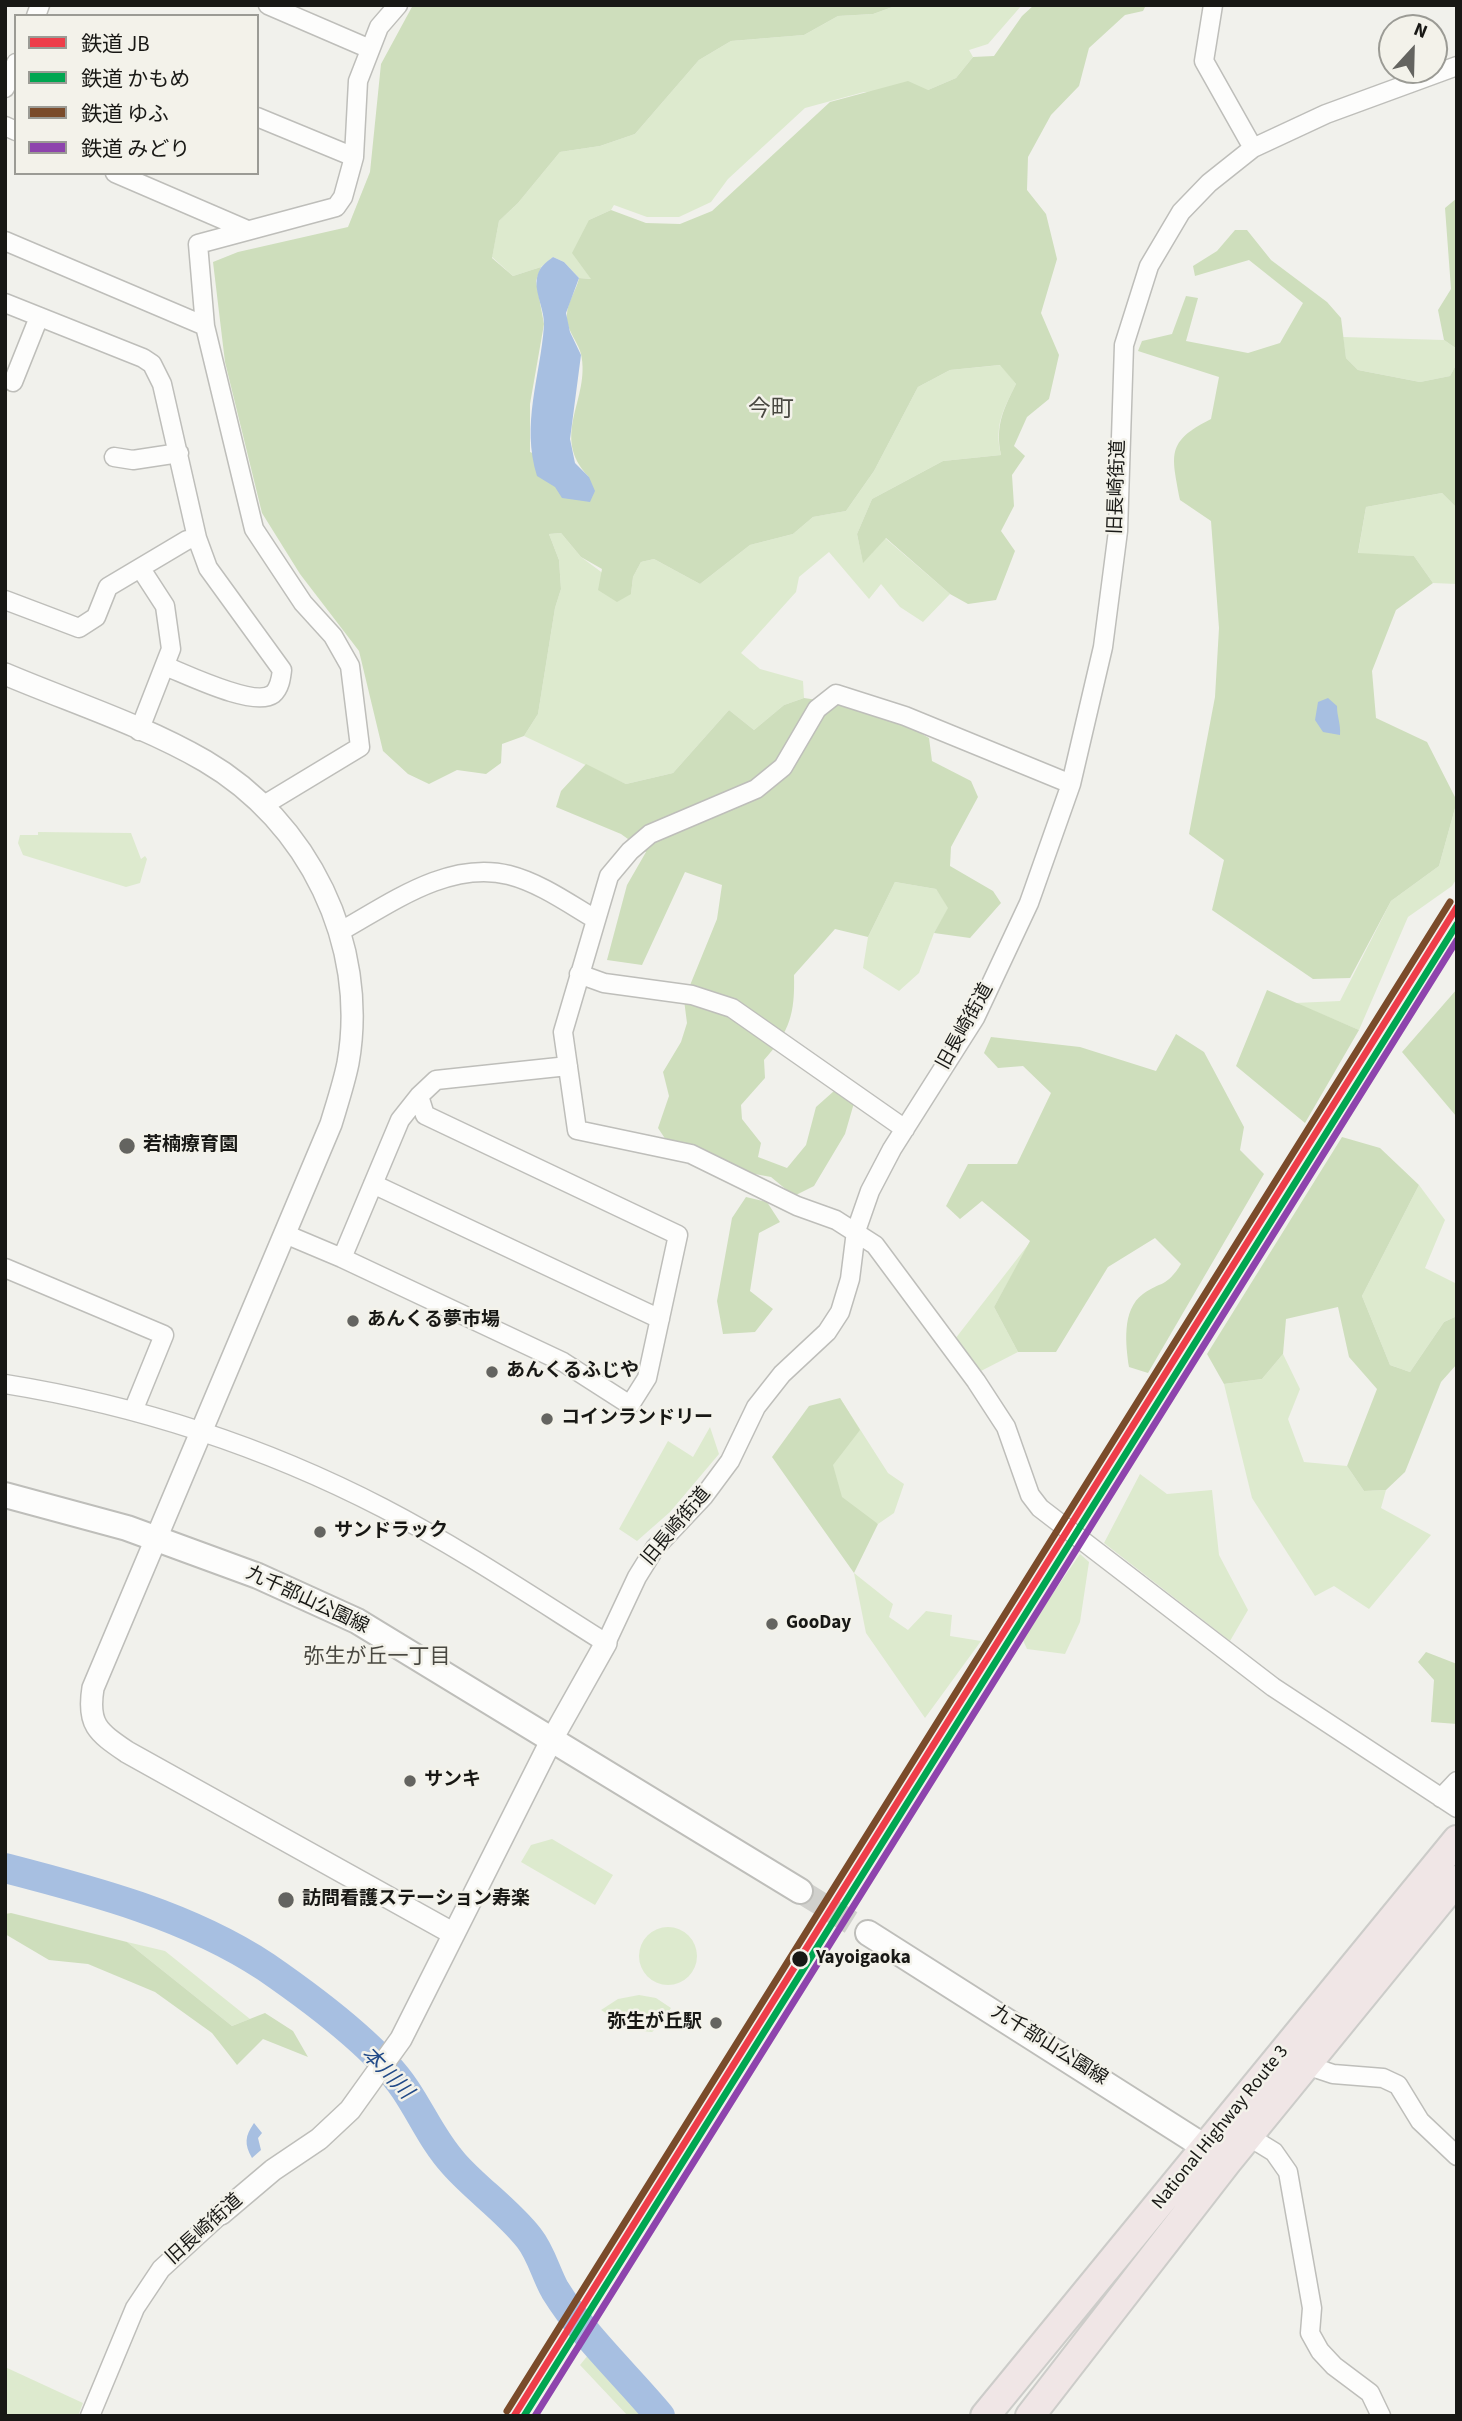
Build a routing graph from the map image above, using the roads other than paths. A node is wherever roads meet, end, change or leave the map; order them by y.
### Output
1 (268, 5) edge
2 (398, 5) edge
3 (1213, 5) edge
4 (370, 49) junction
5 (1457, 66) edge
6 (14, 68) edge
7 (5, 88) edge
8 (259, 118) edge
9 (1253, 148) junction
10 (354, 157) junction
11 (120, 175) edge
12 (245, 229) junction
13 (5, 241) edge
14 (5, 303) edge
15 (38, 317) junction
16 (205, 326) junction
17 (13, 382) dead end
18 (179, 453) junction
19 (114, 457) dead end
20 (197, 538) junction
21 (141, 569) junction
22 (5, 600) edge
23 (165, 666) junction
24 (5, 674) edge
25 (139, 731) junction
26 (1071, 784) junction
27 (264, 805) junction
28 (595, 919) junction
29 (341, 930) junction
30 (579, 974) junction
31 (568, 1066) junction
32 (419, 1096) junction
33 (905, 1129) junction
34 (373, 1184) junction
35 (856, 1231) junction
36 (285, 1234) junction
37 (342, 1258) junction
38 (5, 1268) edge
39 (660, 1319) junction
40 (5, 1384) edge
41 (133, 1411) junction
42 (203, 1432) junction
43 (5, 1495) edge
44 (156, 1538) junction
45 (606, 1643) junction
46 (552, 1740) junction
47 (1457, 1781) edge
48 (1449, 1803) edge
49 (1457, 1840) edge
50 (1457, 1880) edge
51 (800, 1891) tunnel mouth
52 (868, 1933) tunnel mouth
53 (454, 1934) junction
54 (1306, 2065) junction
55 (1248, 2136) junction
56 (1217, 2154) junction
57 (1457, 2156) edge
58 (221, 2214) joint
59 (90, 2416) edge
60 (985, 2416) edge
61 (1031, 2416) edge
62 (1381, 2416) edge

1 - 4 street
2 - 4 street
3 - 9 street
4 - 10 street
5 - 9 street, 旧長崎街道
6 - 7 street
8 - 10 street
9 - 26 street, 旧長崎街道
10 - 12 street
11 - 12 street
12 - 16 street
13 - 16 street
14 - 15 street
15 - 17 street
15 - 18 street
16 - 27 street
18 - 19 street
18 - 20 street
20 - 21 street
20 - 23 street
21 - 22 street
21 - 23 street
23 - 25 street
24 - 25 street
25 - 27 street
26 - 28 street
26 - 33 street, 旧長崎街道
27 - 29 street
28 - 29 street
28 - 30 street
29 - 36 street
30 - 31 street
30 - 33 street
31 - 32 street
31 - 35 street
32 - 34 street
32 - 39 street
33 - 35 street, 旧長崎街道
34 - 37 street
34 - 39 street
35 - 45 street, 旧長崎街道
35 - 48 street
36 - 37 street
36 - 42 street
37 - 39 street
38 - 41 street
40 - 41 street
41 - 42 street
42 - 44 street
42 - 45 street
43 - 44 main road, 九千部山公園線
44 - 46 main road, 九千部山公園線
44 - 53 street
45 - 46 street, 旧長崎街道
46 - 51 main road, 九千部山公園線
46 - 53 street, 旧長崎街道
47 - 48 street
49 - 56 highway, National Highway Route 3
50 - 54 highway, National Highway Route 3
52 - 56 main road, 九千部山公園線
53 - 58 street, 旧長崎街道
54 - 55 highway, National Highway Route 3
54 - 57 street
55 - 56 highway, National Highway Route 3
55 - 62 street
56 - 60 highway, National Highway Route 3
56 - 61 highway, National Highway Route 3
58 - 59 street, 旧長崎街道

